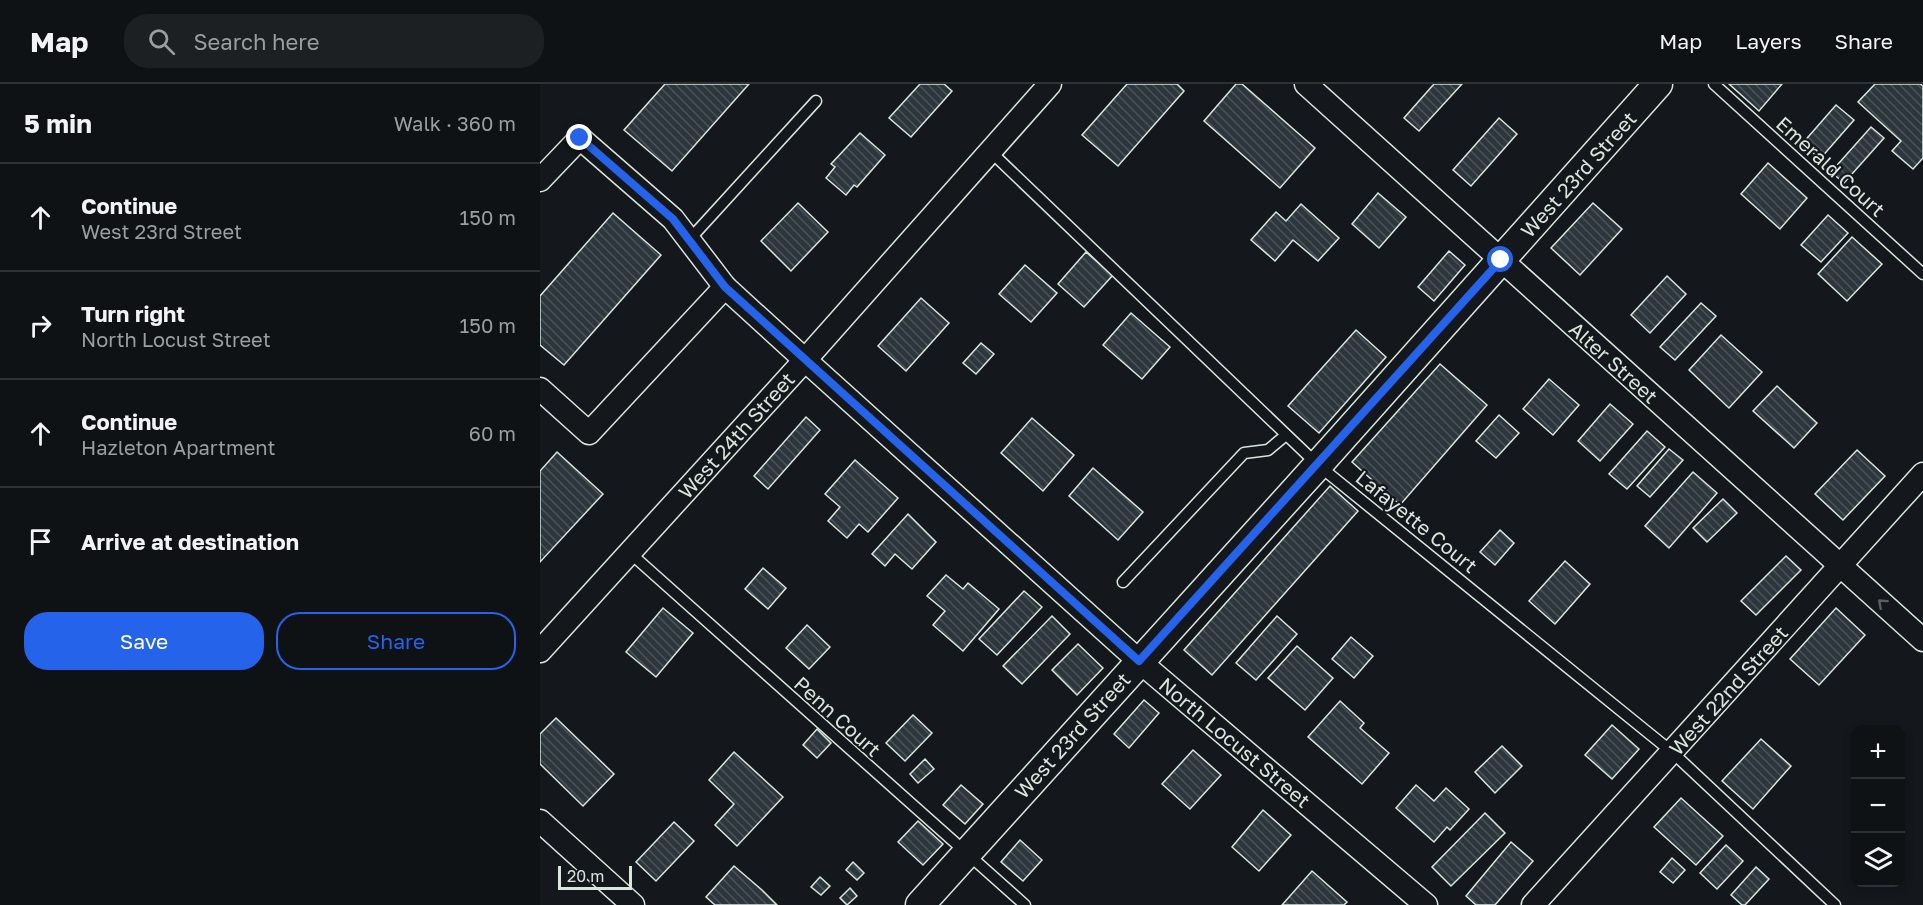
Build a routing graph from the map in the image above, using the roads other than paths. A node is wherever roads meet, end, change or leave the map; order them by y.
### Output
1 (1050, 84) edge
2 (1305, 84) edge
3 (1658, 84) edge
4 (1714, 84) edge
5 (816, 101) dead end
6 (989, 150) junction
7 (540, 180) edge
8 (690, 239) junction
9 (1501, 260) junction
10 (1923, 274) edge
11 (725, 287) junction
12 (805, 360) junction
13 (540, 388) edge
14 (1286, 435) junction
15 (1318, 465) junction
16 (1923, 474) edge
17 (629, 552) junction
18 (1840, 566) junction
19 (1123, 582) dead end
20 (1923, 640) edge
21 (540, 651) edge
22 (1139, 661) junction
23 (1672, 752) junction
24 (540, 821) edge
25 (966, 854) junction
26 (633, 905) edge
27 (920, 905) edge
28 (1025, 905) edge
29 (1426, 905) edge
30 (1533, 905) edge
31 (1835, 905) edge

1 - 6 street, West 24th Street
2 - 9 street, Alter Street
3 - 9 street, West 23rd Street
4 - 10 lane, Emerald Court
5 - 8 lane
6 - 12 street, West 24th Street
6 - 14 lane, Lafayette Court
7 - 8 street, North Locust Street
8 - 11 street, North Locust Street
9 - 15 street, West 23rd Street
9 - 18 street, Alter Street
11 - 12 street, North Locust Street
11 - 13 street
12 - 17 street, West 24th Street
12 - 22 street, North Locust Street
14 - 15 lane, Lafayette Court
14 - 19 lane
15 - 22 street, West 23rd Street
15 - 23 lane, Lafayette Court
16 - 18 street, West 22nd Street
17 - 21 street, West 24th Street
17 - 25 lane, Penn Court
20 -> 18 street, Alter Street
18 - 23 street, West 22nd Street
22 - 25 street, West 23rd Street
22 - 29 street, North Locust Street
23 - 30 street, West 22nd Street
23 - 31 lane, Lafayette Court
24 - 26 street
25 - 27 street, West 23rd Street
25 - 28 lane, Penn Court

